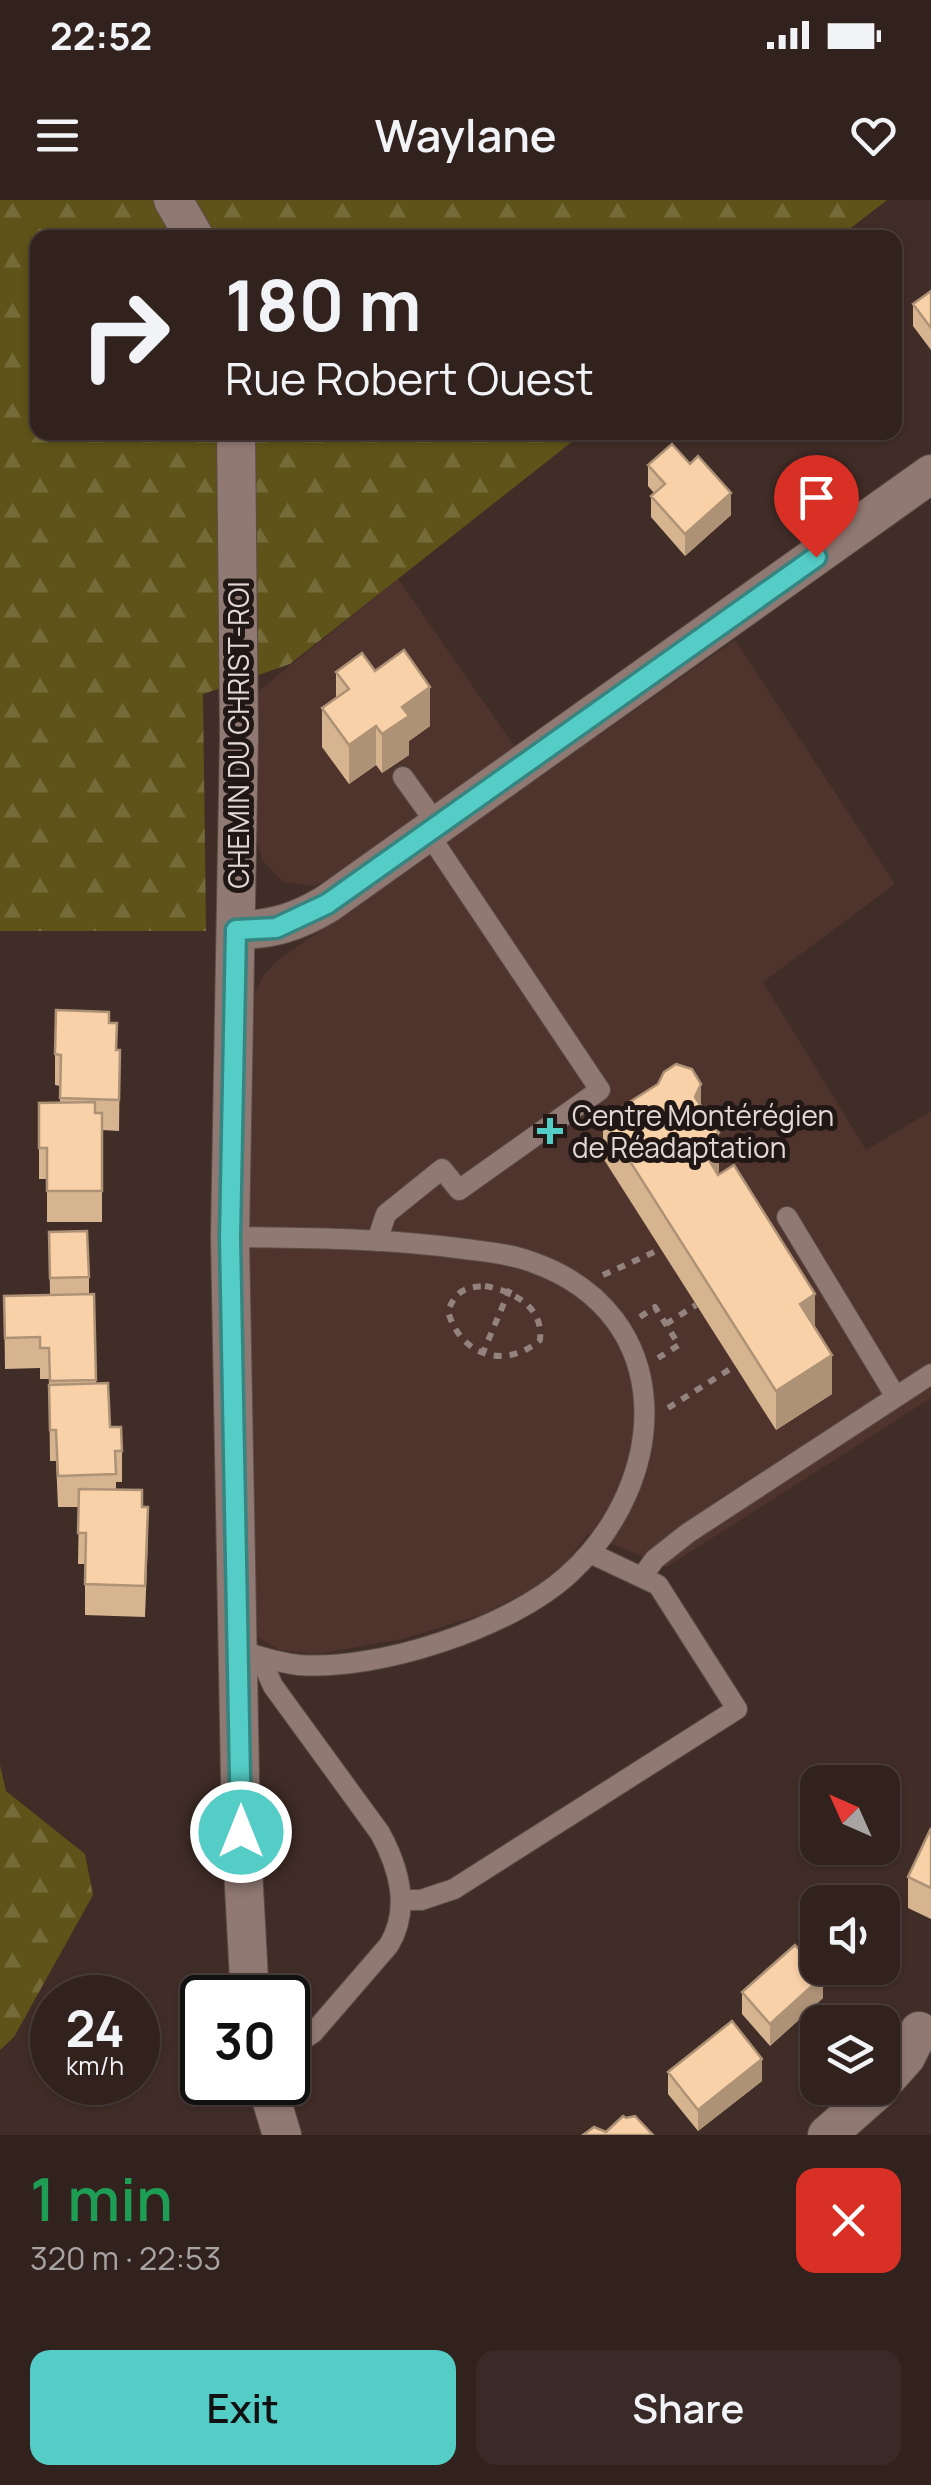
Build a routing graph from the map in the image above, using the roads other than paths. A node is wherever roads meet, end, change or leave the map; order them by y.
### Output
1 (173, 200) edge
2 (190, 230) edge
3 (236, 440) edge
4 (931, 474) edge
5 (403, 776) dead end
6 (433, 830) junction
7 (236, 930) junction
8 (787, 1218) dead end
9 (230, 1237) junction
10 (377, 1240) junction
11 (931, 1374) edge
12 (896, 1397) junction
13 (590, 1553) junction
14 (643, 1575) junction
15 (250, 1654) junction
16 (401, 1900) junction
17 (249, 1975) edge
18 (919, 2031) dead end
19 (310, 2036) edge
20 (900, 2064) edge
21 (273, 2105) edge
22 (860, 2105) edge
23 (282, 2135) edge
24 (828, 2135) edge

1 - 2 street
3 - 7 street, CHEMIN DU CHRIST-ROI
4 - 6 street
5 - 6 lane
6 - 7 street
6 - 10 lane
7 - 9 street, CHEMIN DU CHRIST-ROI
8 - 12 lane
9 - 10 lane
9 - 15 street, CHEMIN DU CHRIST-ROI
10 - 13 lane
11 - 12 lane
12 - 14 lane
13 - 14 lane
13 - 15 lane
14 - 16 lane
15 - 16 lane
15 - 17 street, CHEMIN DU CHRIST-ROI
16 - 19 lane
18 - 20 street
21 - 23 street
22 - 24 street

